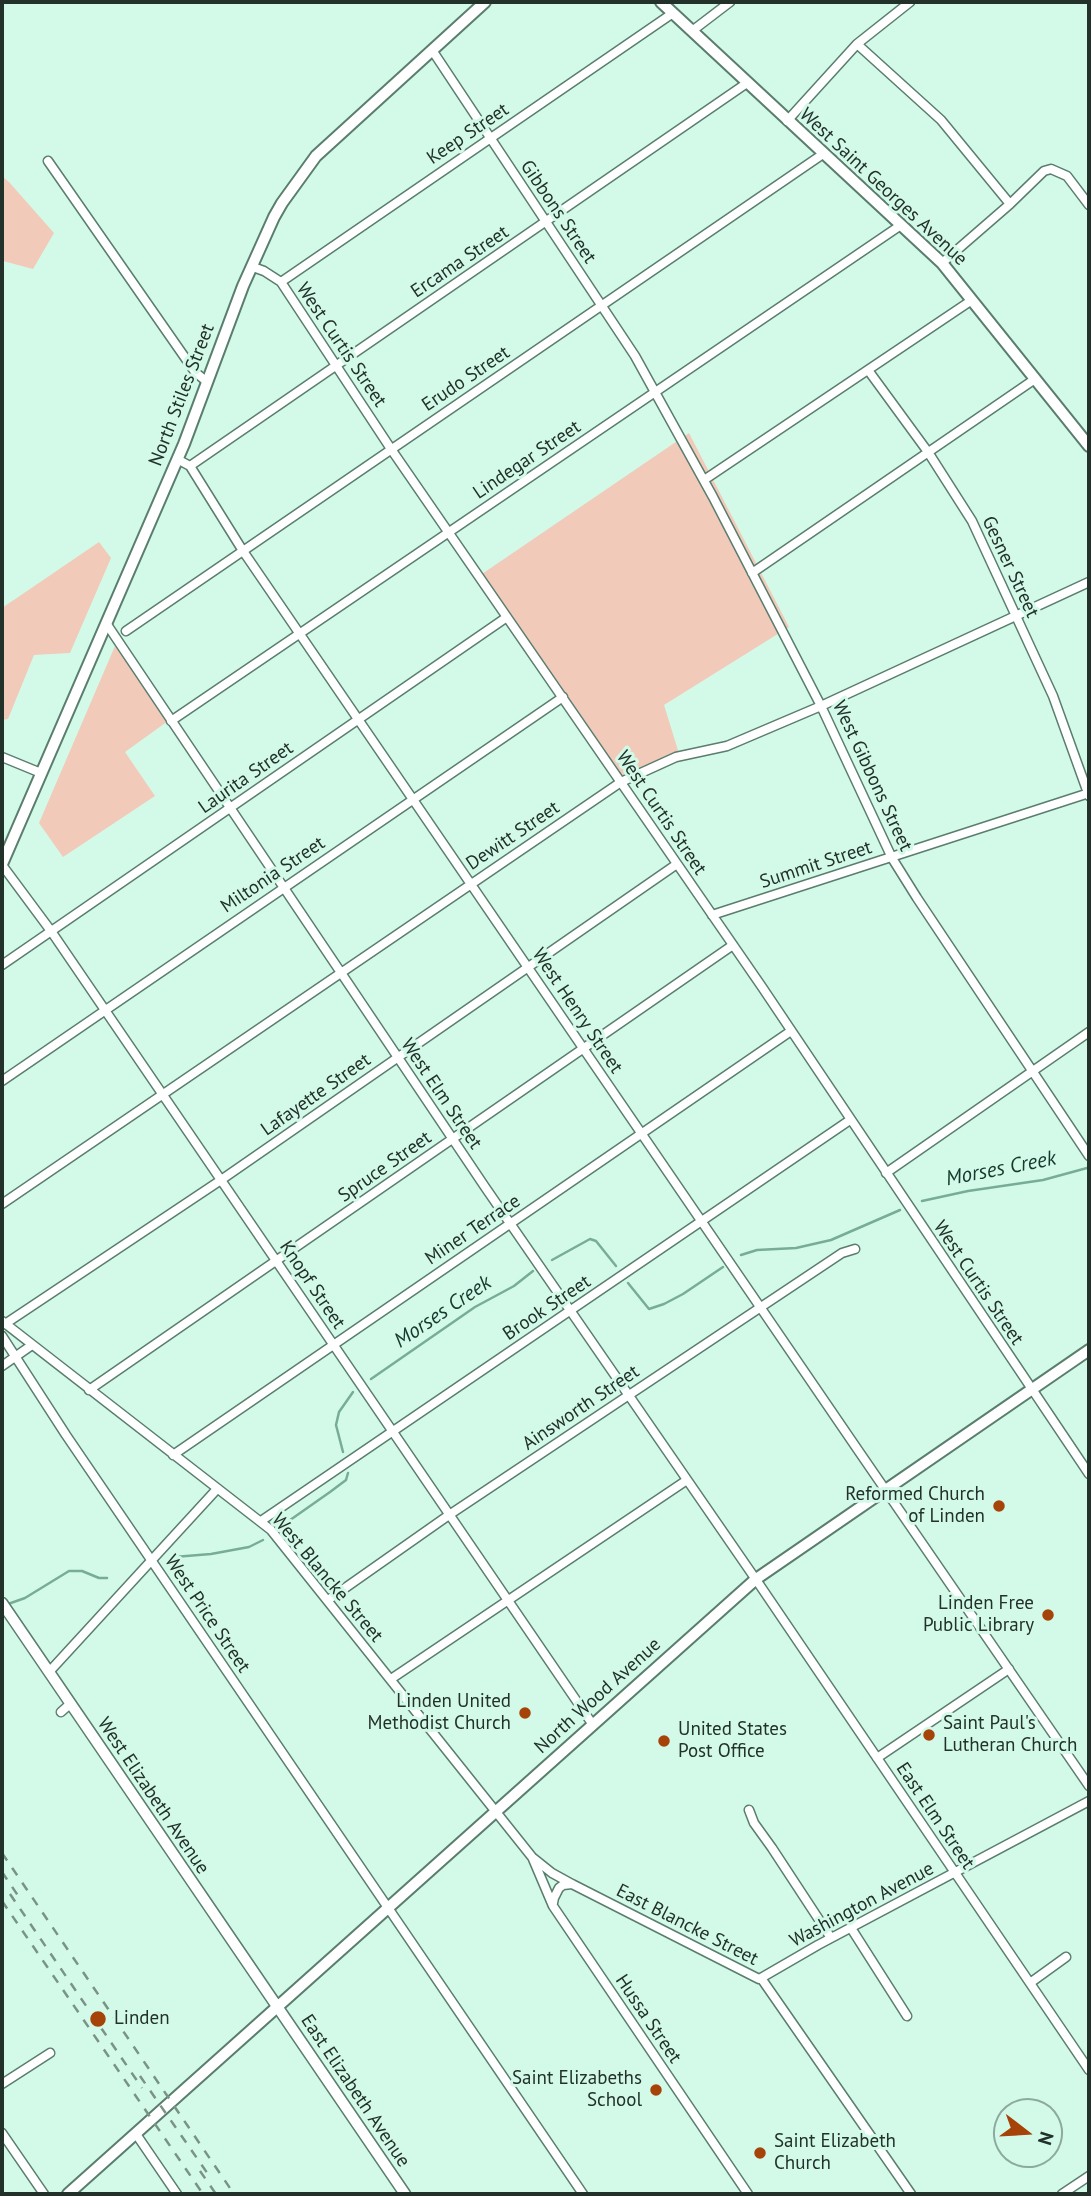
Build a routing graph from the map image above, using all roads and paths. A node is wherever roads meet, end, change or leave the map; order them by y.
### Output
1 (485, 2) edge
2 (661, 2) edge
3 (730, 2) edge
4 (910, 2) edge
5 (673, 13) junction
6 (692, 31) junction
7 (857, 44) junction
8 (432, 50) junction
9 (747, 83) junction
10 (787, 121) junction
11 (490, 138) junction
12 (823, 154) junction
13 (48, 160) dead end
14 (1010, 204) junction
15 (1089, 205) edge
16 (546, 223) junction
17 (901, 225) junction
18 (942, 263) junction
19 (253, 267) junction
20 (281, 282) junction
21 (972, 300) junction
22 (601, 306) junction
23 (338, 366) junction
24 (868, 370) junction
25 (1035, 379) junction
26 (206, 381) junction
27 (655, 392) junction
28 (1089, 446) edge
29 (391, 449) junction
30 (928, 452) junction
31 (177, 459) junction
32 (190, 466) junction
33 (704, 480) junction
34 (449, 533) junction
35 (243, 551) junction
36 (752, 573) junction
37 (1089, 582) edge
38 (1015, 616) junction
39 (507, 617) junction
40 (106, 623) junction
41 (126, 631) dead end
42 (301, 633) junction
43 (563, 697) junction
44 (821, 706) junction
45 (359, 719) junction
46 (171, 721) junction
47 (2, 757) edge
48 (41, 774) junction
49 (621, 782) junction
50 (1089, 794) edge
51 (414, 798) junction
52 (229, 808) junction
53 (892, 858) junction
54 (2, 864) edge
55 (677, 864) junction
56 (472, 883) junction
57 (283, 888) junction
58 (712, 915) junction
59 (51, 931) junction
60 (733, 945) junction
61 (2, 965) edge
62 (528, 967) junction
63 (340, 972) junction
64 (105, 1009) junction
65 (791, 1031) junction
66 (1089, 1032) edge
67 (584, 1048) junction
68 (398, 1057) junction
69 (1032, 1072) junction
70 (2, 1081) edge
71 (162, 1094) junction
72 (850, 1120) junction
73 (642, 1134) junction
74 (453, 1139) junction
75 (1089, 1156) edge
76 (886, 1172) junction
77 (221, 1180) junction
78 (2, 1204) edge
79 (702, 1221) junction
80 (511, 1224) junction
81 (855, 1249) dead end
82 (276, 1261) junction
83 (761, 1308) junction
84 (570, 1311) junction
85 (3, 1323) edge
86 (2, 1336) edge
87 (32, 1345) junction
88 (334, 1345) junction
89 (1089, 1350) edge
90 (15, 1357) junction
91 (2, 1366) edge
92 (89, 1390) junction
93 (1031, 1390) junction
94 (629, 1395) junction
95 (393, 1432) junction
96 (173, 1455) junction
97 (1089, 1474) edge
98 (687, 1480) junction
99 (217, 1489) junction
100 (885, 1489) junction
101 (449, 1515) junction
102 (261, 1521) junction
103 (152, 1561) junction
104 (755, 1579) junction
105 (328, 1600) junction
106 (507, 1600) junction
107 (4, 1606) edge
108 (1009, 1669) junction
109 (49, 1672) junction
110 (391, 1679) junction
111 (70, 1704) junction
112 (61, 1712) dead end
113 (593, 1725) junction
114 (877, 1758) junction
115 (1089, 1786) edge
116 (1089, 1801) edge
117 (749, 1810) dead end
118 (496, 1811) junction
119 (532, 1857) junction
120 (955, 1872) junction
121 (572, 1884) junction
122 (553, 1906) junction
123 (389, 1908) junction
124 (851, 1928) junction
125 (831, 1938) junction
126 (1066, 1957) dead end
127 (761, 1978) junction
128 (1030, 1983) junction
129 (277, 2008) junction
130 (907, 2016) dead end
131 (1089, 2051) edge
132 (50, 2053) dead end
133 (1080, 2057) junction
134 (1089, 2070) edge
135 (2, 2084) edge
136 (2, 2133) edge
137 (136, 2134) junction
138 (1089, 2176) edge
139 (44, 2194) edge
140 (68, 2194) edge
141 (177, 2194) edge
142 (405, 2194) edge
143 (583, 2194) edge
144 (748, 2194) edge
145 (911, 2194) edge
146 (1062, 2194) edge

1 - 8 main road, North Stiles Street
2 - 5 main road, West Saint Georges Avenue
3 - 6 street
4 - 7 street
5 - 6 main road, West Saint Georges Avenue
5 - 11 street, Keep Street
6 - 9 main road, West Saint Georges Avenue
7 - 10 street
7 - 14 street
8 - 11 street, Gibbons Street
8 - 19 main road, North Stiles Street
9 - 10 main road, West Saint Georges Avenue
9 - 16 street, Ercama Street
10 - 12 main road, West Saint Georges Avenue
11 - 16 street, Gibbons Street
11 - 20 street, Keep Street
12 - 17 main road, West Saint Georges Avenue
12 - 22 street, Erudo Street
13 - 26 street
14 - 15 street
14 - 18 street
16 - 22 street, Gibbons Street
16 - 23 street, Ercama Street
17 - 18 main road, West Saint Georges Avenue
17 - 27 street, Lindegar Street
18 - 21 main road, West Saint Georges Avenue
19 - 20 street, West Curtis Street
19 - 26 main road, North Stiles Street
20 - 23 street, West Curtis Street
21 - 24 street
21 - 25 main road, West Saint Georges Avenue
22 - 27 street, Gibbons Street
22 - 29 street, Erudo Street
23 - 29 street, West Curtis Street
23 - 32 street, Ercama Street
24 - 30 street, Gesner Street
24 - 33 street
25 - 28 main road, West Saint Georges Avenue
25 - 30 street
26 - 31 main road, North Stiles Street
27 - 33 street, West Gibbons Street
27 - 34 street, Lindegar Street
29 - 34 street, West Curtis Street
29 - 35 street, Erudo Street
30 - 36 street
30 - 38 street, Gesner Street
31 - 32 street
31 - 40 main road, North Stiles Street
32 - 35 street, West Henry Street
33 - 36 street, West Gibbons Street
34 - 39 street, West Curtis Street
34 - 42 street, Lindegar Street
35 - 41 street, Erudo Street
35 - 42 street, West Henry Street
36 - 44 street, West Gibbons Street
37 - 38 street, Dewitt Street
38 - 44 street, Dewitt Street
38 - 50 street, Gesner Street
39 - 43 street, West Curtis Street
39 - 45 street, Laurita Street
40 - 46 street, West Elm Street
40 - 48 main road, North Stiles Street
42 - 45 street, West Henry Street
42 - 46 street, Lindegar Street
43 - 49 street, West Curtis Street
43 - 51 street, Miltonia Street
44 - 49 street, Dewitt Street
44 - 53 street, West Gibbons Street
45 - 51 street, West Henry Street
45 - 52 street, Laurita Street
46 - 52 street, West Elm Street
47 - 48 street
48 - 54 main road, North Stiles Street
49 - 55 street, West Curtis Street
49 - 56 street, Dewitt Street
50 - 53 street, Summit Street
51 - 56 street, West Henry Street
51 - 57 street, Miltonia Street
52 - 57 street, West Elm Street
52 - 59 street, Laurita Street
53 - 58 street, Summit Street
53 - 69 street, West Gibbons Street
54 - 59 street, Knopf Street
55 - 58 street, West Curtis Street
55 - 62 street, Lafayette Street
56 - 62 street, West Henry Street
56 - 63 street, Dewitt Street
57 - 63 street, West Elm Street
57 - 64 street, Miltonia Street
58 - 60 street, West Curtis Street
59 - 61 street, Laurita Street
59 - 64 street, Knopf Street
60 - 65 street, West Curtis Street
60 - 67 street, Spruce Street
62 - 67 street, West Henry Street
62 - 68 street, Lafayette Street
63 - 68 street, West Elm Street
63 - 71 street, Dewitt Street
64 - 70 street, Miltonia Street
64 - 71 street, Knopf Street
65 - 72 street, West Curtis Street
65 - 73 street, Miner Terrace
66 - 69 street
67 - 73 street, West Henry Street
67 - 74 street, Spruce Street
68 - 74 street, West Elm Street
68 - 77 street, Lafayette Street
69 - 75 street, West Gibbons Street
69 - 76 street
71 - 77 street, Knopf Street
71 - 78 street, Dewitt Street
72 - 76 street, West Curtis Street
72 - 79 street, Brook Street
73 - 79 street, West Henry Street
73 - 80 street, Miner Terrace
74 - 80 street, West Elm Street
74 - 82 street, Spruce Street
76 - 93 street, West Curtis Street
77 - 82 street, Knopf Street
77 - 85 street, Lafayette Street
79 - 83 street, West Henry Street
79 - 84 street, Brook Street
80 - 84 street, West Elm Street
80 - 88 street, Miner Terrace
81 - 83 street, Ainsworth Street
82 - 88 street, Knopf Street
82 - 92 street, Spruce Street
83 - 94 street, Ainsworth Street
83 - 100 street, West Henry Street
84 - 94 street, West Elm Street
84 - 95 street, Brook Street
85 - 87 street, West Blancke Street
86 - 90 street, West Price Street
87 - 90 street
87 - 92 street, West Blancke Street
88 - 95 street, Knopf Street
88 - 96 street, Miner Terrace
89 - 93 main road, North Wood Avenue
90 - 91 street
90 - 103 street, West Price Street
92 - 96 street, West Blancke Street
93 - 97 street, West Curtis Street
93 - 100 main road, North Wood Avenue
94 - 98 street, West Elm Street
94 - 101 street, Ainsworth Street
95 - 101 street, Knopf Street
95 - 102 street, Brook Street
96 - 99 street, West Blancke Street
98 - 104 street, West Elm Street
98 - 106 street
99 - 102 street, West Blancke Street
99 - 103 street
100 - 104 main road, North Wood Avenue
100 - 108 street, West Henry Street
101 - 105 street, Ainsworth Street
101 - 106 street, Knopf Street
102 - 105 street, West Blancke Street
103 - 109 street
103 - 123 street, West Price Street
104 - 113 main road, North Wood Avenue
104 - 114 street, East Elm Street
105 - 110 street, West Blancke Street
106 - 110 street
106 - 113 street, Knopf Street
107 - 109 street, West Elizabeth Avenue
108 - 114 street
108 - 115 street, West Henry Street
109 - 111 street, West Elizabeth Avenue
110 - 118 street, West Blancke Street
111 - 112 street
111 - 129 street, West Elizabeth Avenue
113 - 118 main road, North Wood Avenue
114 - 120 street, East Elm Street
116 - 120 street, Washington Avenue
117 - 125 street
118 - 119 street, East Blancke Street
118 - 123 main road, North Wood Avenue
119 - 121 street, East Blancke Street
119 - 122 street, Hussa Street
120 - 124 street, Washington Avenue
120 - 128 street, East Elm Street
121 - 122 street
121 - 127 street, East Blancke Street
122 - 144 street, Hussa Street
123 - 129 main road, North Wood Avenue
123 - 143 street, West Price Street
124 - 125 street, Washington Avenue
124 - 130 street
125 - 127 street, Washington Avenue
126 - 128 street
127 - 145 street, East Blancke Street
128 - 133 street, East Elm Street
129 - 137 main road, North Wood Avenue
129 - 142 street, East Elizabeth Avenue
131 - 133 street
132 - 135 street
133 - 134 street, East Elm Street
136 - 139 street
137 - 140 main road, North Wood Avenue
137 - 141 street
138 - 146 street

